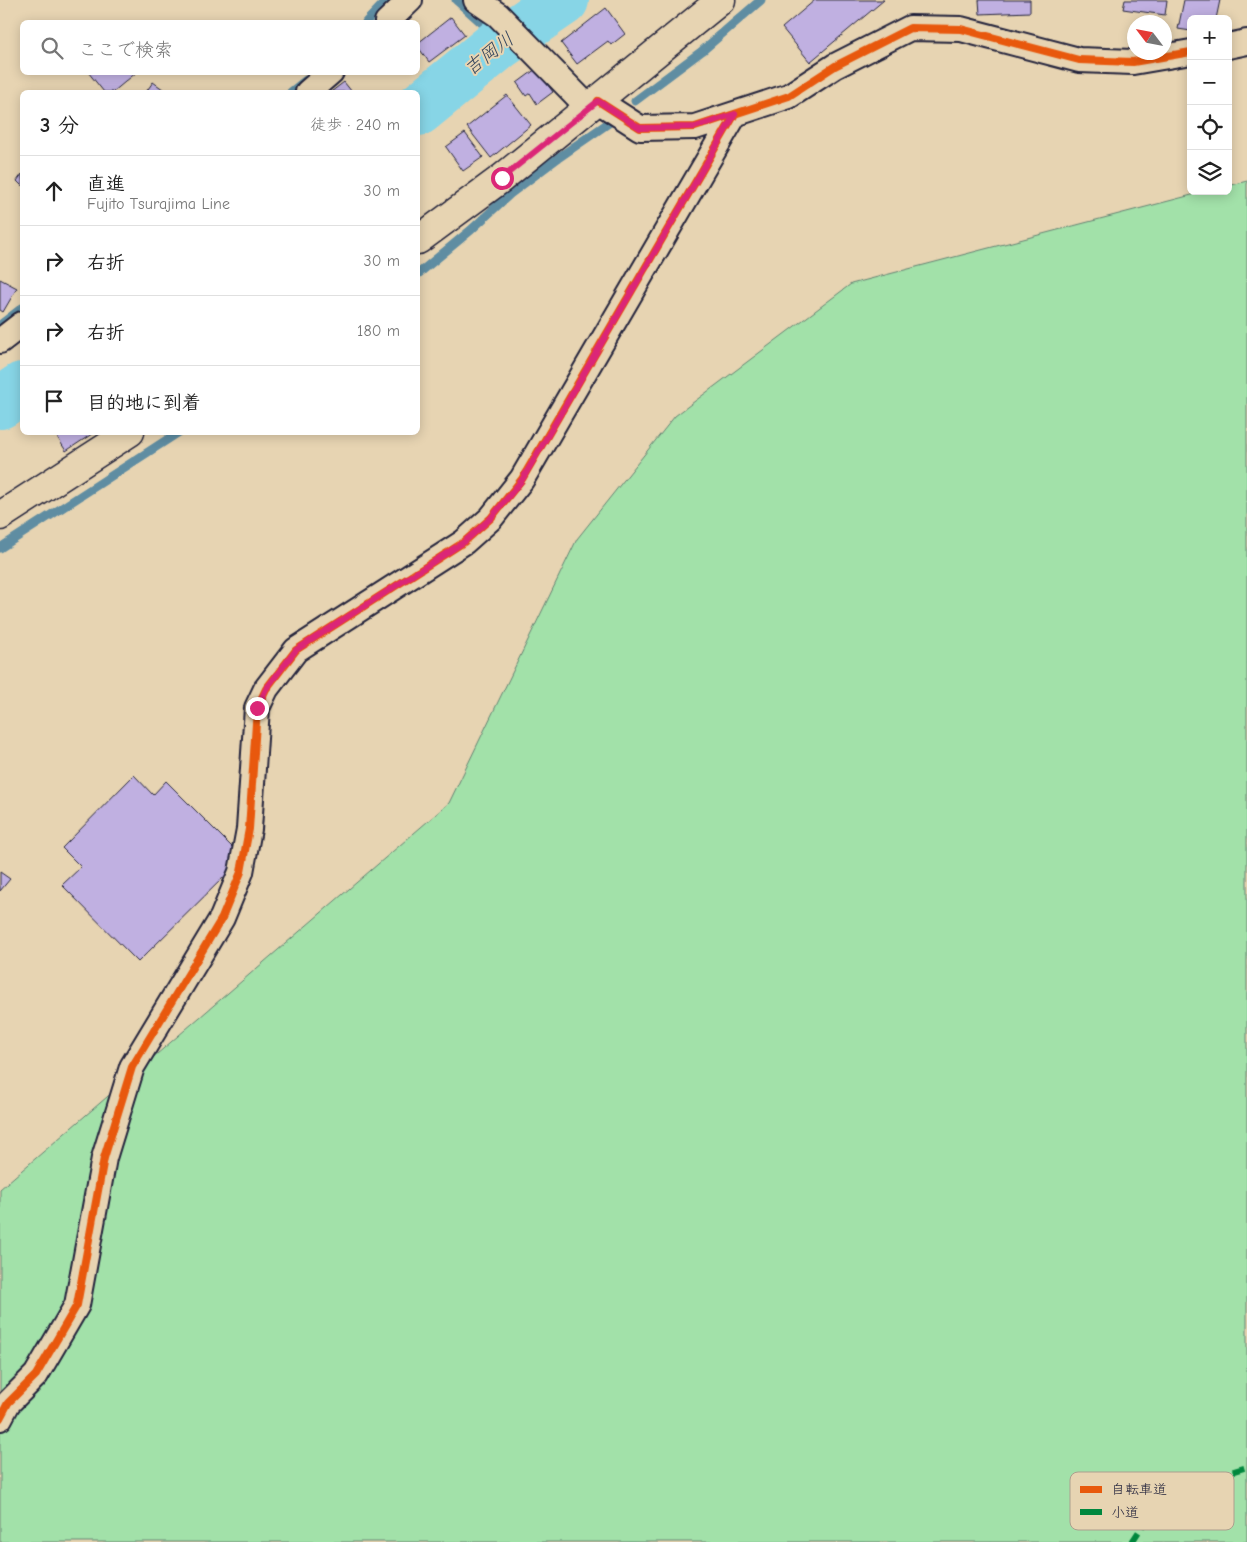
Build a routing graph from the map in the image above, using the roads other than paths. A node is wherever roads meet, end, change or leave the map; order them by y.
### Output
1 (410, 0) edge
2 (476, 0) edge
3 (720, 0) edge
4 (389, 20) edge
5 (1247, 42) edge
6 (1232, 45) edge
7 (1187, 53) edge
8 (328, 75) edge
9 (310, 90) edge
10 (593, 104) junction
11 (735, 114) junction
12 (420, 239) edge
13 (20, 326) edge
14 (0, 341) edge
15 (125, 435) edge
16 (0, 516) edge
17 (0, 1418) edge

1 - 4 street
2 - 10 street
3 - 10 main road
5 - 6 street
7 - 11 street
8 - 9 street
10 - 11 street
10 - 12 main road
11 - 17 street
13 - 14 street
15 - 16 main road

